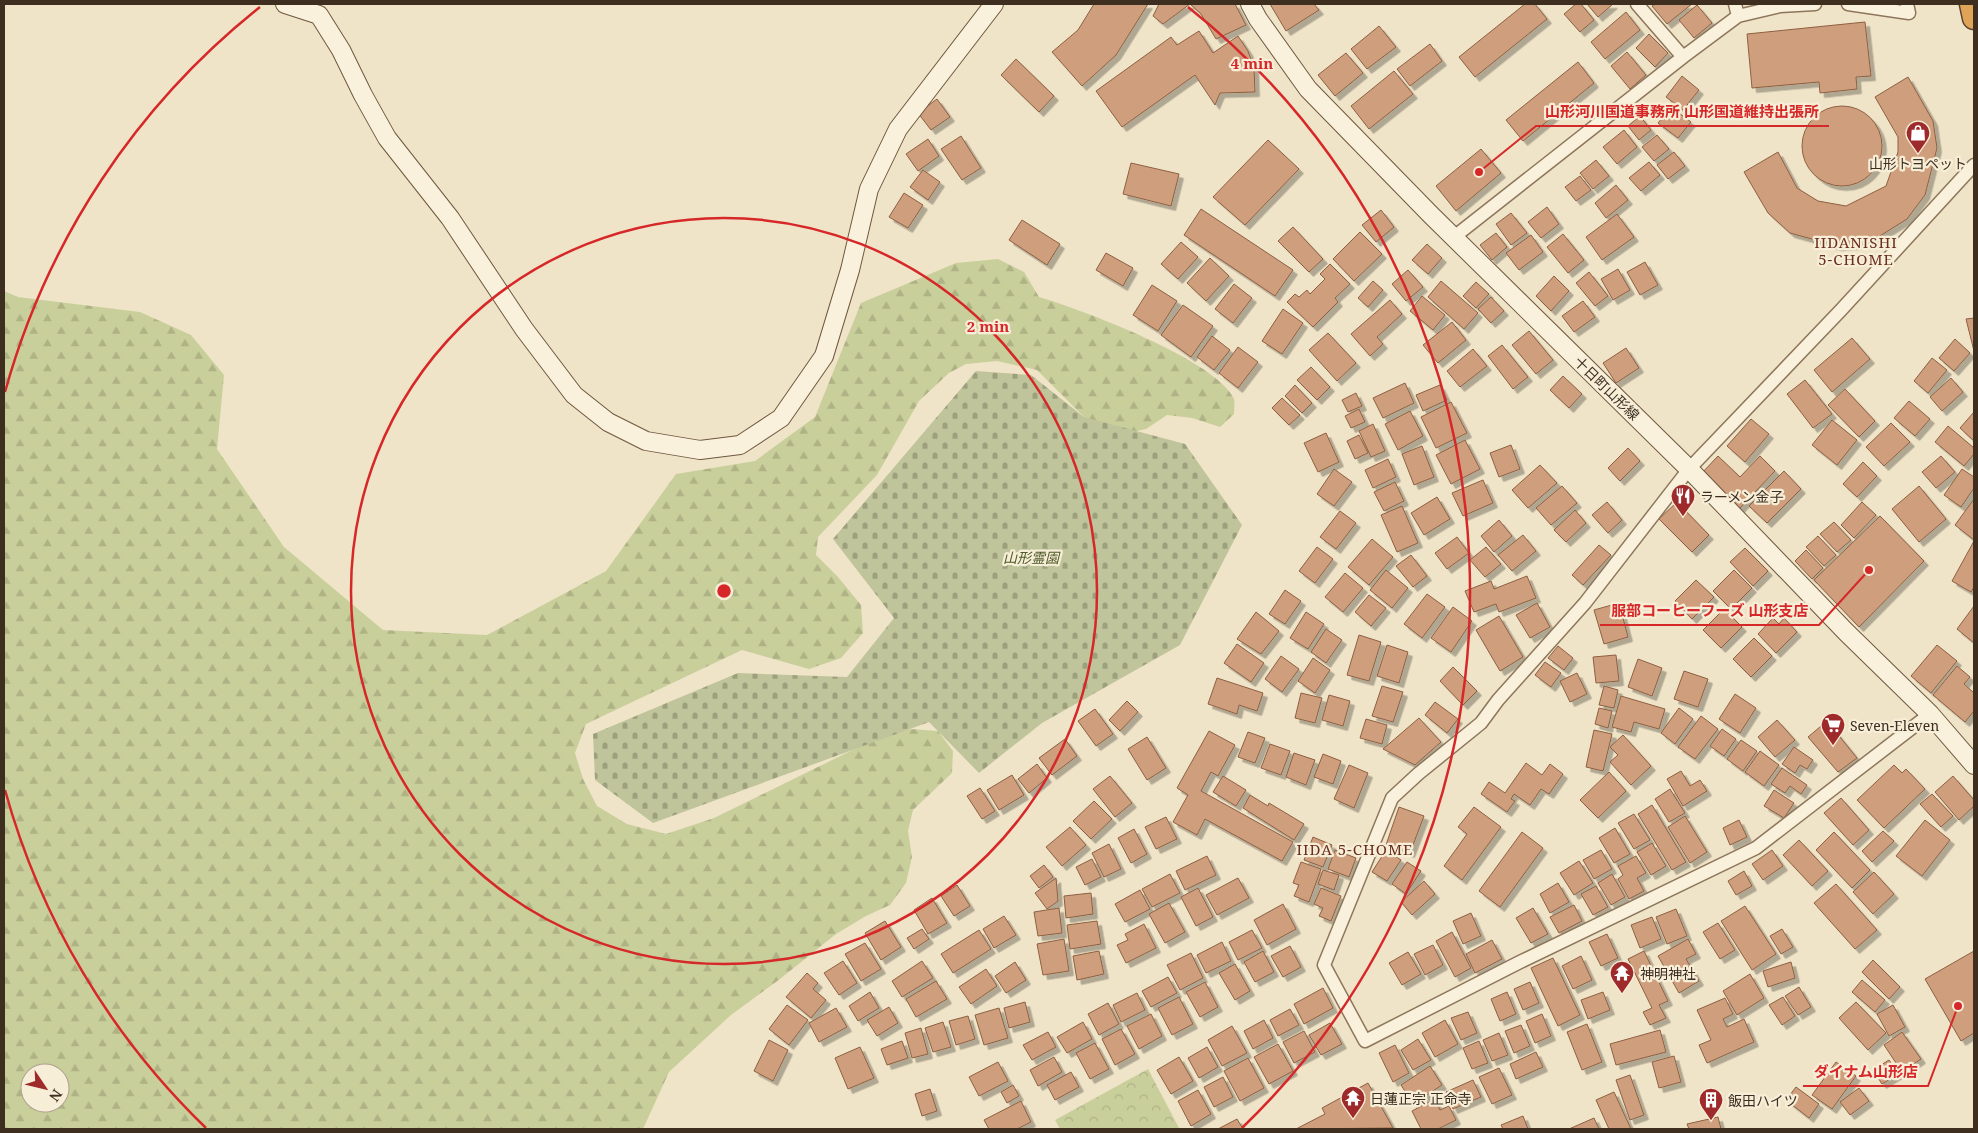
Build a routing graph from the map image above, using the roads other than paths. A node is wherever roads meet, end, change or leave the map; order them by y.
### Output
1 (285, 4) edge
2 (994, 4) edge
3 (1250, 4) edge
4 (1638, 4) edge
5 (1815, 4) edge
6 (1848, 4) edge
7 (1907, 4) edge
8 (1973, 5) edge
9 (1737, 10) edge
10 (1974, 18) edge
11 (1683, 57) junction
12 (1974, 165) edge
13 (1454, 237) junction
14 (1689, 469) junction
15 (1930, 714) junction
16 (1974, 765) edge

1 - 2 street
3 - 13 street, 十日町山形線
4 - 11 street
5 - 9 street
6 - 7 street
8 - 10 highway
9 - 11 street
11 - 13 street
12 - 14 street
13 - 14 street, 十日町山形線
14 - 15 street, 十日町山形線
14 - 15 street
15 - 16 street, 十日町山形線

